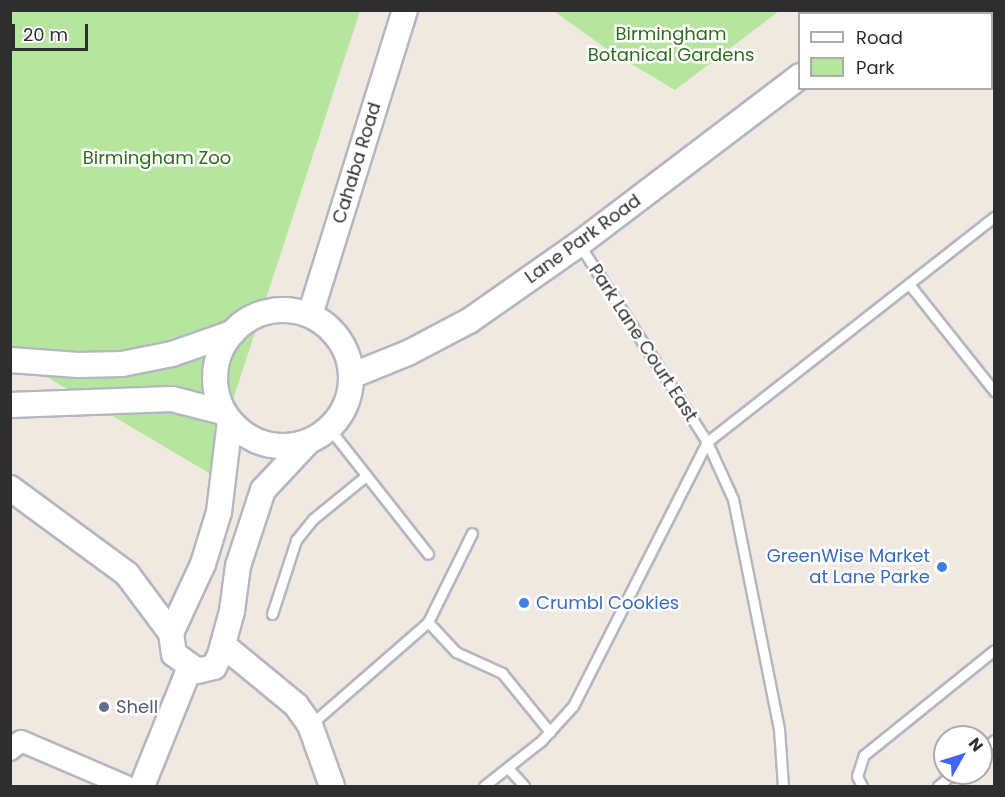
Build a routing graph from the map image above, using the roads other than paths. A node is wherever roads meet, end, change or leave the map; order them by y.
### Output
1 (405, 10) edge
2 (798, 78) edge
3 (994, 217) edge
4 (579, 244) junction
5 (909, 284) junction
6 (310, 315) junction
7 (232, 333) junction
8 (10, 360) edge
9 (351, 376) junction
10 (994, 391) edge
11 (10, 405) edge
12 (227, 416) junction
13 (329, 428) junction
14 (309, 441) junction
15 (707, 442) junction
16 (366, 476) junction
17 (10, 488) edge
18 (472, 533) dead end
19 (428, 554) dead end
20 (272, 614) dead end
21 (428, 622) junction
22 (171, 633) junction
23 (224, 645) junction
24 (994, 650) edge
25 (190, 667) junction
26 (310, 725) junction
27 (550, 732) junction
28 (10, 750) edge
29 (508, 768) junction
30 (126, 786) edge
31 (142, 786) edge
32 (332, 786) edge
33 (484, 786) edge
34 (524, 786) edge
35 (783, 786) edge
36 (862, 786) edge

1 - 6 street, Cahaba Road
2 - 4 street, Lane Park Road
3 - 5 lane
4 - 9 street, Lane Park Road
4 - 15 lane, Park Lane Court East
5 - 10 lane
5 - 15 lane
6 - 7 street
6 - 9 street
7 - 8 street
7 - 12 street
9 - 13 street
11 - 12 street
12 - 14 street
12 - 22 street
13 - 14 street
13 - 16 lane
14 - 23 street
15 - 27 lane
15 - 35 lane, Park Lane Court East
16 - 19 lane
16 - 20 lane
17 - 22 street
18 - 21 lane
21 - 26 lane
21 - 27 lane
22 - 25 street
23 - 25 street
23 - 26 street
24 - 36 lane
25 - 31 street
26 - 32 street
27 - 29 lane
28 - 30 street
29 - 33 lane
29 - 34 lane

